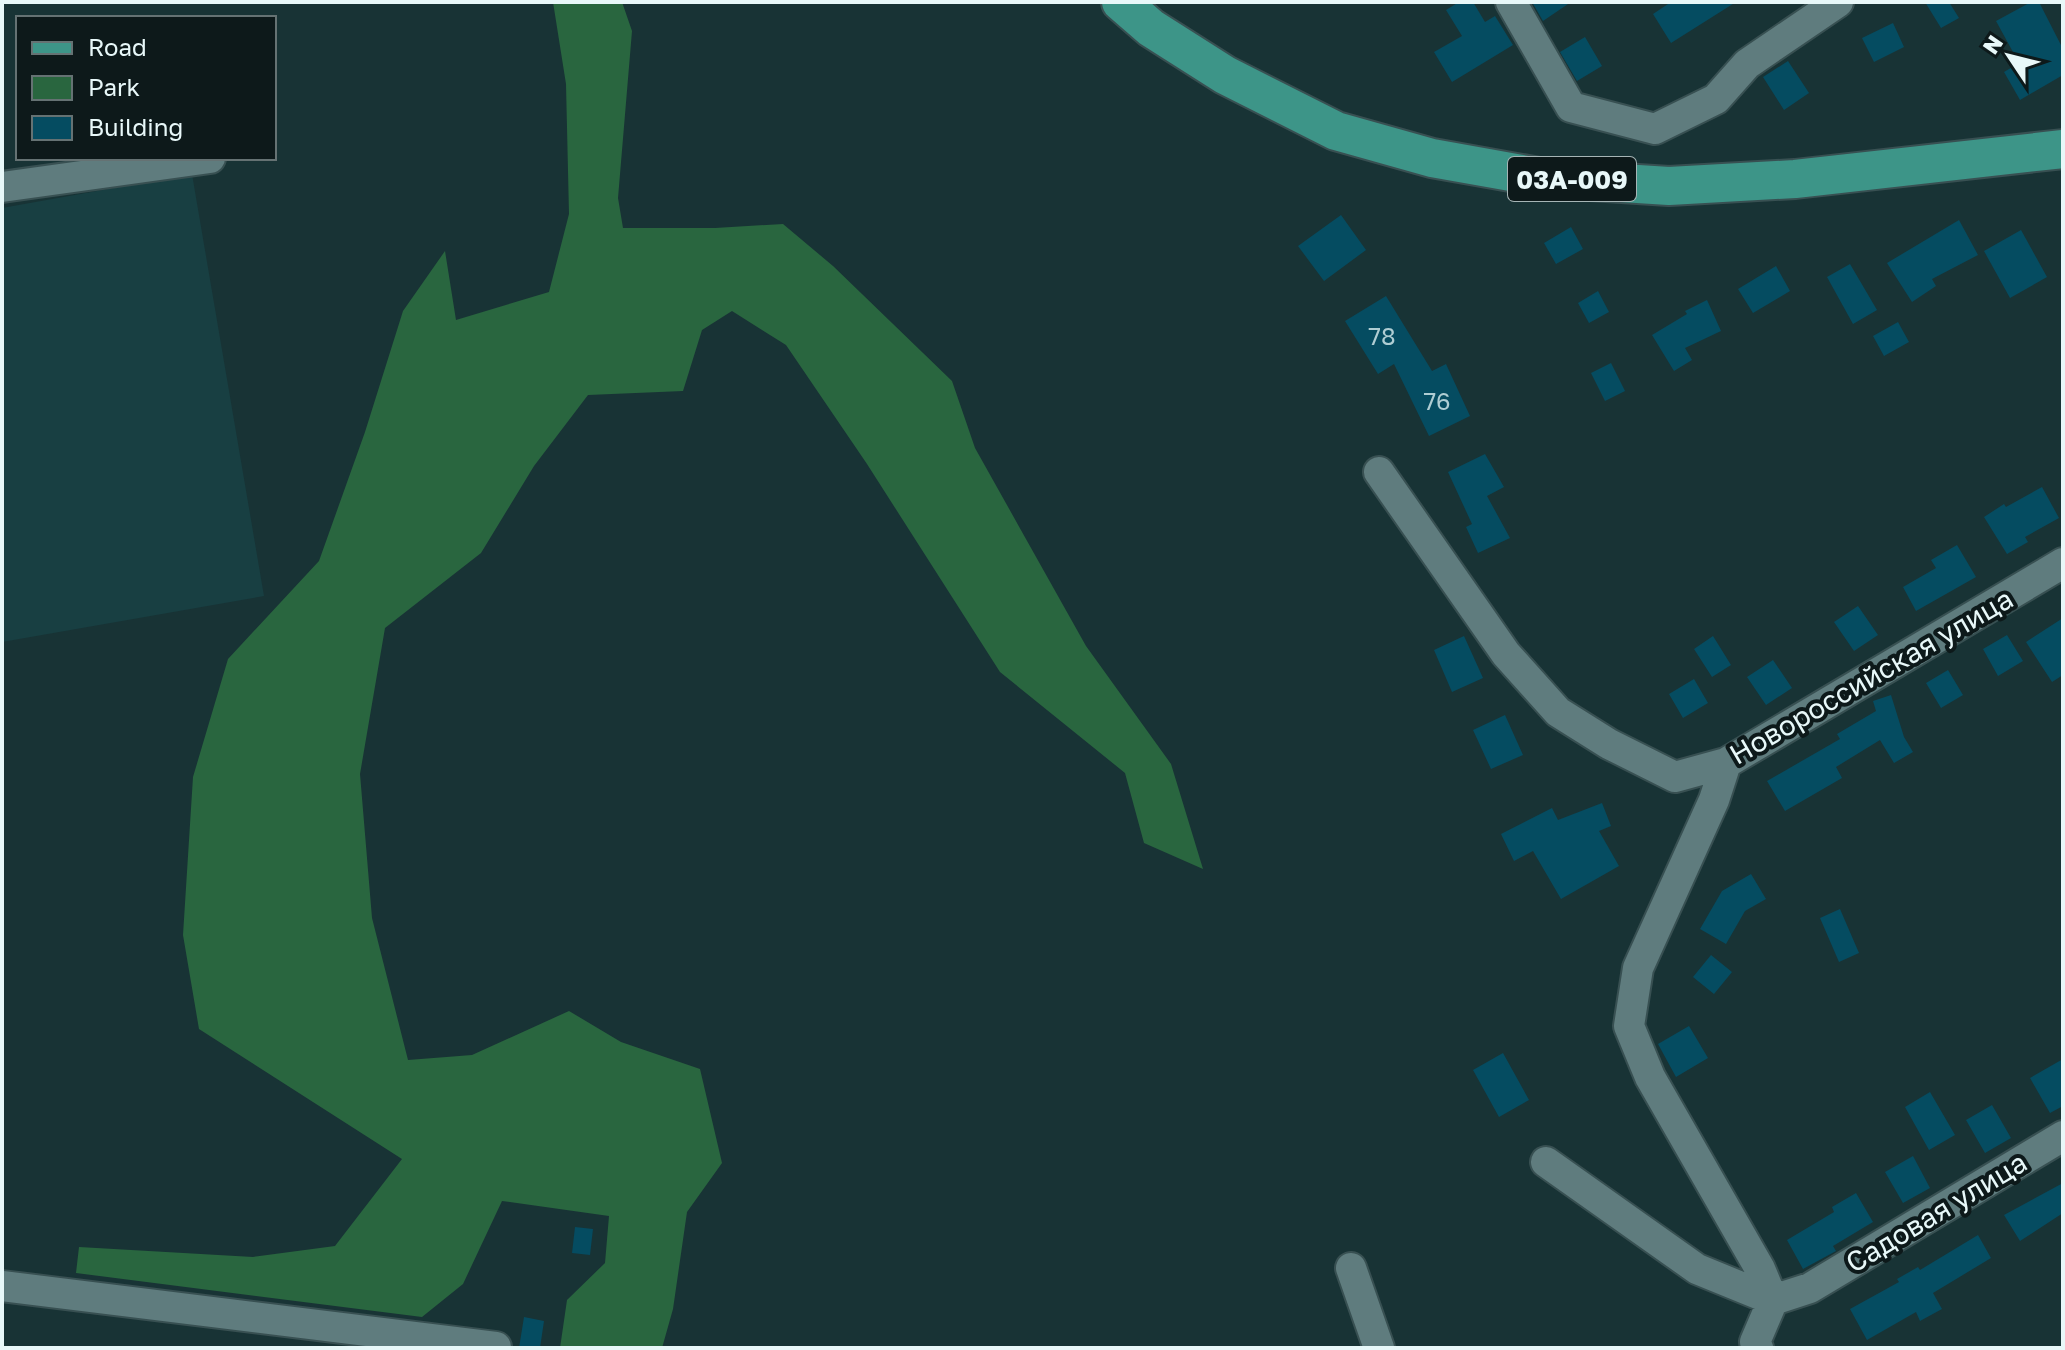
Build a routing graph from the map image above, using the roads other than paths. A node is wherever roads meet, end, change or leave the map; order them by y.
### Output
1 (1121, 2) edge
2 (1511, 2) edge
3 (1838, 2) edge
4 (2063, 149) edge
5 (196, 160) edge
6 (2, 187) edge
7 (1379, 472) dead end
8 (2063, 563) edge
9 (1726, 763) junction
10 (2063, 1136) edge
11 (1546, 1162) dead end
12 (1351, 1268) dead end
13 (2, 1286) edge
14 (1773, 1300) junction
15 (496, 1347) edge
16 (1379, 1348) edge
17 (1758, 1348) edge

1 - 4 main road, 03А-009
2 - 3 street
5 - 6 street
7 - 9 street, Новороссийская улица
8 - 9 street, Новороссийская улица
9 - 14 street
10 - 14 street, Садовая улица
11 - 14 street
12 - 16 street
13 - 15 street
14 - 17 street

